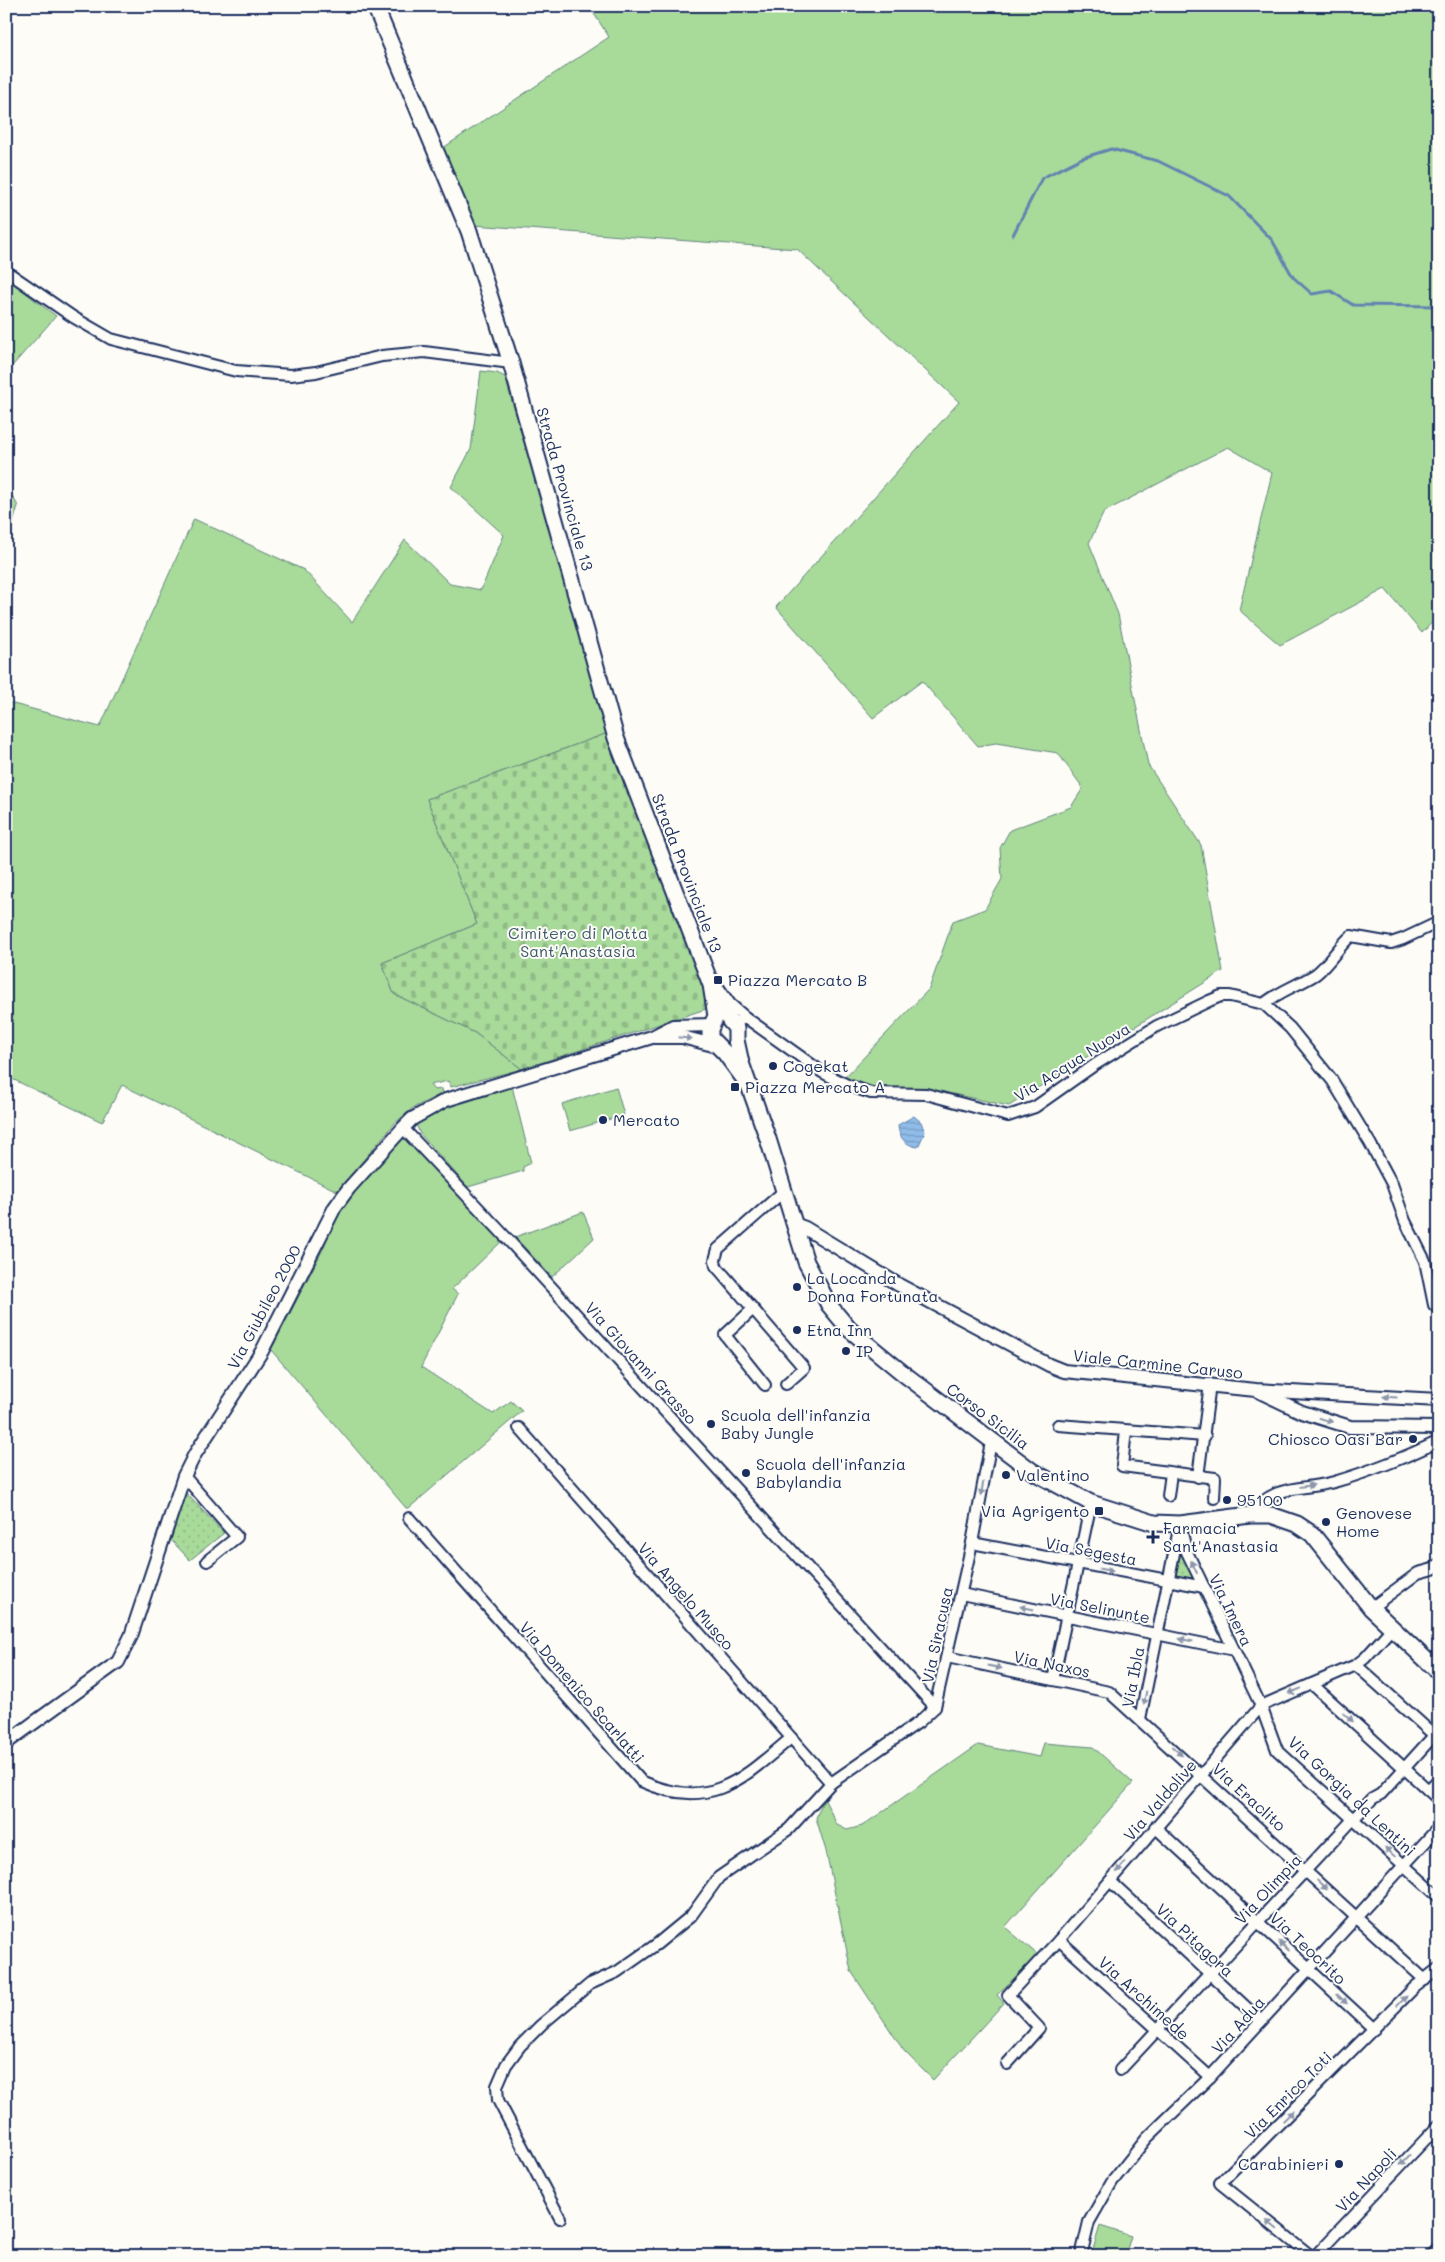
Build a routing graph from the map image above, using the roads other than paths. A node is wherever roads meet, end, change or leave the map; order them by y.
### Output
1 (375, 6) edge
2 (6, 271) edge
3 (511, 364) junction
4 (1439, 922) edge
5 (703, 964) junction
6 (711, 985) junction
7 (1264, 1004) junction
8 (736, 1021) junction
9 (714, 1024) junction
10 (652, 1037) junction
11 (736, 1040) junction
12 (717, 1046) junction
13 (748, 1084) junction
14 (403, 1128) junction
15 (784, 1191) junction
16 (794, 1224) junction
17 (1439, 1309) edge
18 (752, 1310) junction
19 (786, 1384) dead end
20 (1210, 1384) junction
21 (765, 1385) dead end
22 (1256, 1390) junction
23 (1300, 1392) junction
24 (1439, 1400) edge
25 (1302, 1412) junction
26 (1058, 1425) dead end
27 (519, 1428) dead end
28 (1439, 1428) edge
29 (1126, 1430) junction
30 (1205, 1436) junction
31 (1439, 1441) edge
32 (992, 1442) junction
33 (1171, 1473) junction
34 (184, 1476) junction
35 (1198, 1477) junction
36 (1168, 1496) dead end
37 (1214, 1498) dead end
38 (1090, 1503) junction
39 (1250, 1515) junction
40 (409, 1518) dead end
41 (1180, 1524) junction
42 (972, 1543) junction
43 (207, 1561) dead end
44 (1078, 1564) junction
45 (1439, 1564) edge
46 (1167, 1581) junction
47 (1204, 1587) junction
48 (961, 1594) junction
49 (1371, 1608) junction
50 (1067, 1616) junction
51 (1392, 1628) junction
52 (1157, 1634) junction
53 (1234, 1650) junction
54 (947, 1657) junction
55 (1356, 1665) junction
56 (1439, 1672) edge
57 (1053, 1680) junction
58 (1312, 1684) junction
59 (1261, 1706) junction
60 (935, 1707) junction
61 (1140, 1719) junction
62 (1436, 1733) edge
63 (791, 1738) junction
64 (6, 1743) edge
65 (1405, 1769) junction
66 (1202, 1774) junction
67 (1439, 1779) edge
68 (831, 1783) junction
69 (1428, 1790) junction
70 (1439, 1800) edge
71 (1354, 1819) junction
72 (1155, 1827) junction
73 (1439, 1827) edge
74 (1405, 1866) junction
75 (1307, 1870) junction
76 (1110, 1881) junction
77 (1439, 1897) edge
78 (1357, 1917) junction
79 (1258, 1922) junction
80 (1059, 1940) junction
81 (1439, 1968) edge
82 (1309, 1970) junction
83 (1210, 1974) junction
84 (1425, 1980) junction
85 (1261, 2021) junction
86 (1374, 2029) junction
87 (1157, 2031) junction
88 (1007, 2064) dead end
89 (1120, 2070) dead end
90 (1210, 2077) junction
91 (1439, 2125) edge
92 (560, 2218) dead end
93 (1439, 2248) edge
94 (1081, 2256) edge
95 (1310, 2256) edge
96 (1315, 2256) edge
97 (1431, 2256) edge

1 - 3 main road, Strada Provinciale 13
2 - 3 street
3 - 5 main road, Strada Provinciale 13
4 - 7 street
5 - 6 main road, Strada Provinciale 13
5 - 8 street, Via Acqua Nuova
6 - 8 main road
6 - 9 main road
7 - 8 street, Via Acqua Nuova
7 - 17 street, Via Acqua Nuova
8 - 9 main road
8 - 11 main road
9 - 10 street
9 - 12 main road
10 -> 12 street
10 - 14 street, Via Giubileo 2000
11 - 12 main road
11 - 13 main road
12 - 13 main road
13 - 15 main road
14 - 34 street, Via Giubileo 2000
14 - 60 street, Via Giovanni Grasso
15 - 16 main road
15 - 18 street
16 - 20 street, Viale Carmine Caruso
16 - 32 main road, Corso Sicilia
18 - 19 street
18 - 21 street
20 - 22 street, Viale Carmine Caruso
20 - 30 street
22 - 23 street
22 - 25 street
24 -> 23 street
23 - 25 street
25 -> 28 street
26 - 29 street
27 - 63 street, Via Angelo Musco
29 - 30 street
29 - 33 street
30 - 35 street
39 -> 31 street
32 - 38 main road, Corso Sicilia
32 -> 42 street, Via Siracusa
33 - 35 street
33 - 36 street
34 - 43 street
34 - 64 street, Via Giubileo 2000
35 - 37 street
38 - 41 main road, Corso Sicilia
38 - 44 street
39 - 41 main road, Corso Sicilia
39 - 49 main road, Corso Sicilia
40 - 63 street, Via Domenico Scarlatti
41 - 46 street, Via Ibla
47 -> 41 street, Via Imera
42 - 44 street, Via Segesta
42 - 48 street, Via Siracusa
44 -> 46 street, Via Segesta
44 - 50 street
45 - 49 street
46 - 47 street, Via Segesta
46 - 52 street, Via Ibla
47 - 53 street, Via Imera
50 -> 48 street, Via Selinunte
48 - 54 street, Via Siracusa
49 - 51 main road, Corso Sicilia
50 - 52 street, Via Selinunte
50 - 57 street
51 - 55 street, Via Valdolive
51 - 56 main road, Corso Sicilia
53 -> 52 street, Via Selinunte
52 -> 61 street, Via Ibla
53 - 59 street, Via Imera
54 -> 57 street, Via Naxos
54 - 60 street, Via Siracusa
55 - 58 street, Via Valdolive
55 - 62 street
57 - 61 street, Via Naxos
58 -> 59 street, Via Valdolive
58 -> 65 street
59 - 66 street, Via Valdolive
59 - 71 street, Via Gorgia da Lentini
60 - 68 street, Via Siracusa
61 -> 66 street, Via Eraclito
62 - 65 street, Via Olimpia
63 - 68 street, Via Angelo Musco
65 - 69 street
65 - 71 street, Via Olimpia
66 - 72 street, Via Valdolive
66 - 75 street, Via Eraclito
67 - 69 street
68 - 92 street, Via Siracusa
69 - 70 street
74 -> 71 street, Via Gorgia da Lentini
71 - 75 street, Via Olimpia
72 -> 76 street, Via Valdolive
72 - 79 street, Via Teocrito
73 - 74 street, Via Adua
74 - 77 street, Via Gorgia da Lentini
74 - 78 street, Via Adua
75 -> 78 street, Via Eraclito
75 - 79 street, Via Olimpia
76 - 80 street, Via Valdolive
76 - 83 street, Via Pitagora
78 - 82 street, Via Adua
78 - 84 street, Via Eraclito
82 -> 79 street, Via Teocrito
79 - 83 street, Via Olimpia
80 - 87 street, Via Archimede
80 - 88 street, Via Valdolive
81 - 84 street, Via Enrico Toti
82 - 85 street, Via Adua
82 -> 86 street, Via Teocrito
83 - 85 street, Via Pitagora
83 - 87 street, Via Olimpia
86 -> 84 street, Via Enrico Toti
85 - 90 street, Via Adua
95 -> 86 street, Via Enrico Toti
87 - 89 street, Via Olimpia
87 - 90 street, Via Archimede
90 - 94 street, Via Adua
91 -> 96 street, Via Napoli
93 - 97 street

